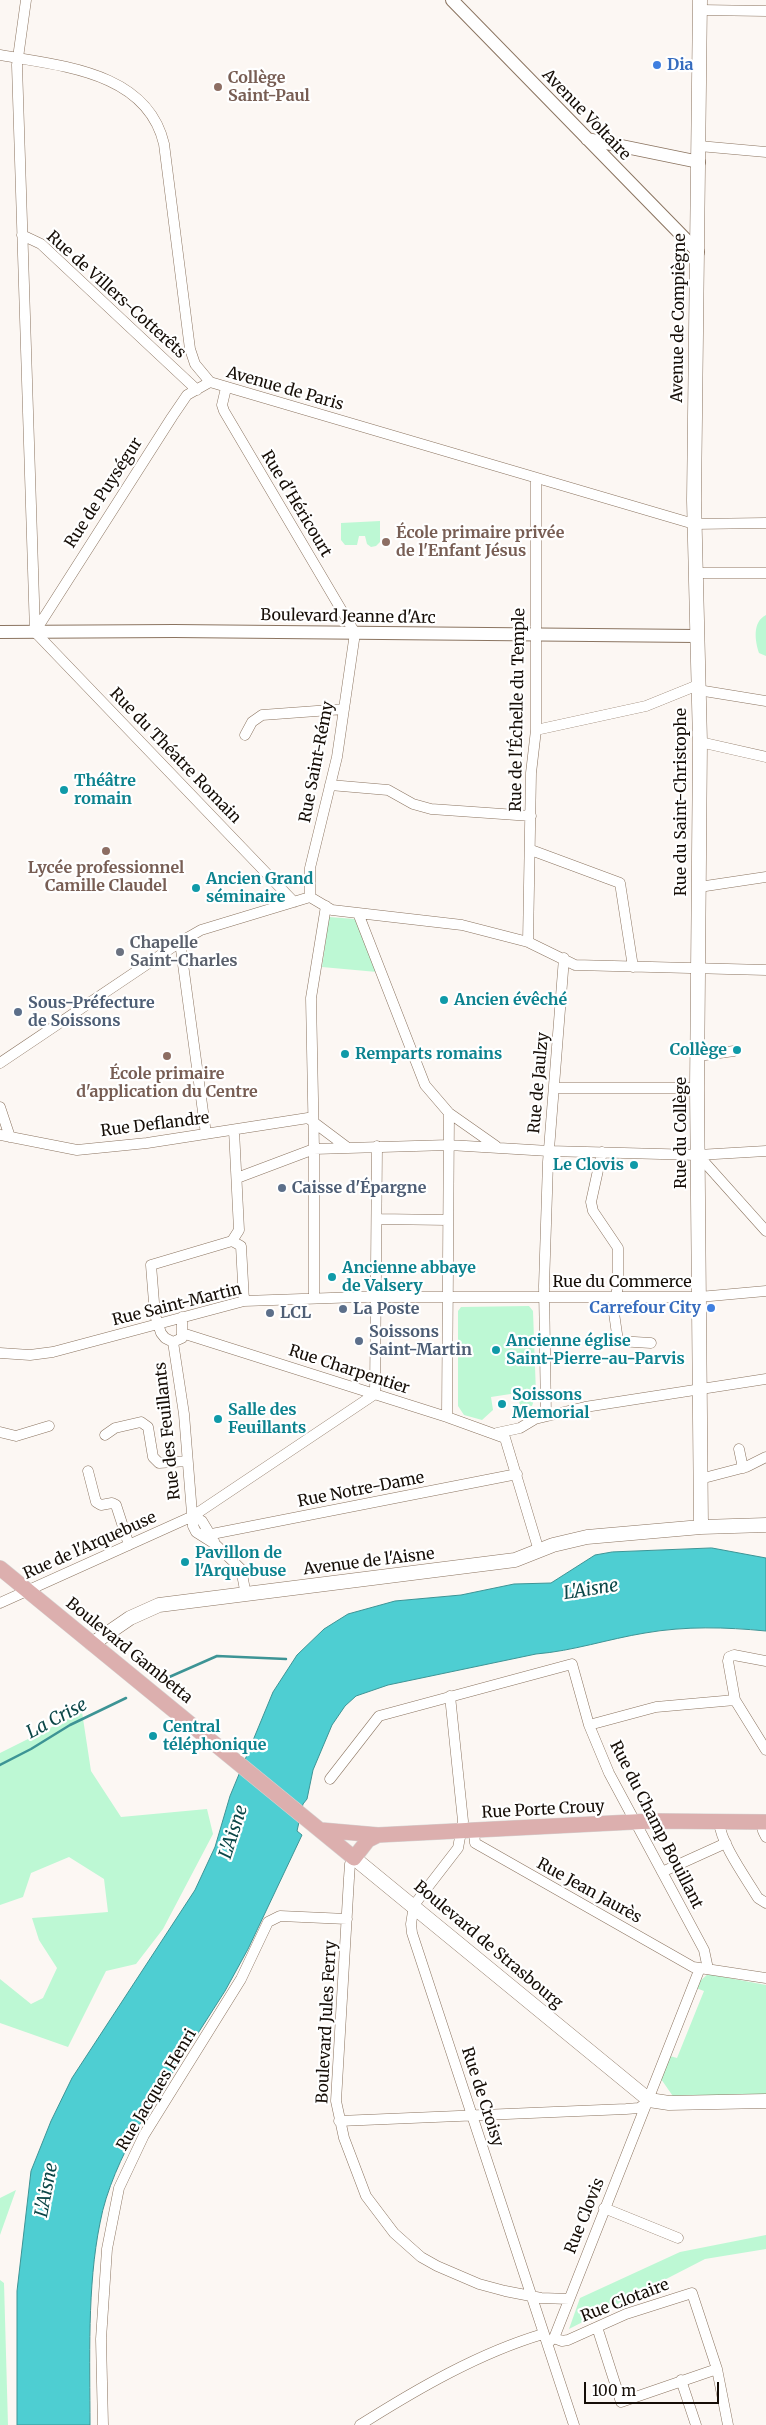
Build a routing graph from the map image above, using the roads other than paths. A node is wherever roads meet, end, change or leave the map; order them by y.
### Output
1 (26, 0) edge
2 (452, 0) edge
3 (700, 5) edge
4 (766, 11) edge
5 (0, 55) edge
6 (17, 58) junction
7 (587, 139) junction
8 (699, 146) junction
9 (766, 152) edge
10 (699, 162) junction
11 (22, 235) junction
12 (698, 252) junction
13 (198, 369) junction
14 (188, 380) junction
15 (210, 382) junction
16 (226, 388) junction
17 (197, 390) junction
18 (187, 396) junction
19 (536, 478) junction
20 (766, 523) edge
21 (694, 524) junction
22 (695, 572) junction
23 (766, 573) edge
24 (34, 605) junction
25 (48, 608) junction
26 (0, 632) edge
27 (35, 632) junction
28 (356, 633) junction
29 (536, 635) junction
30 (696, 636) junction
31 (698, 688) junction
32 (766, 701) edge
33 (344, 709) junction
34 (536, 730) junction
35 (245, 735) dead end
36 (700, 742) junction
37 (766, 757) edge
38 (330, 785) junction
39 (531, 816) junction
40 (531, 850) junction
41 (766, 877) edge
42 (699, 887) junction
43 (310, 897) junction
44 (294, 902) junction
45 (326, 906) junction
46 (358, 913) junction
47 (180, 942) junction
48 (528, 942) junction
49 (564, 958) junction
50 (633, 967) junction
51 (698, 968) junction
52 (766, 970) edge
53 (734, 1051) dead end
54 (698, 1056) junction
55 (0, 1063) edge
56 (555, 1088) junction
57 (697, 1088) junction
58 (0, 1107) edge
59 (449, 1112) junction
60 (313, 1120) junction
61 (234, 1130) junction
62 (206, 1134) junction
63 (5, 1136) edge
64 (448, 1145) junction
65 (377, 1146) junction
66 (496, 1147) junction
67 (348, 1148) junction
68 (314, 1150) junction
69 (549, 1151) junction
70 (766, 1151) edge
71 (602, 1152) junction
72 (698, 1155) junction
73 (237, 1178) junction
74 (377, 1219) junction
75 (448, 1220) junction
76 (766, 1231) edge
77 (232, 1241) junction
78 (766, 1291) edge
79 (448, 1296) junction
80 (617, 1296) junction
81 (376, 1297) junction
82 (544, 1297) junction
83 (699, 1297) junction
84 (314, 1298) junction
85 (244, 1301) junction
86 (182, 1317) junction
87 (158, 1324) junction
88 (182, 1333) junction
89 (173, 1342) junction
90 (650, 1343) dead end
91 (0, 1352) edge
92 (766, 1379) edge
93 (700, 1390) junction
94 (374, 1394) junction
95 (546, 1416) junction
96 (447, 1417) junction
97 (49, 1426) dead end
98 (520, 1428) junction
99 (0, 1432) edge
100 (105, 1435) dead end
101 (503, 1439) junction
102 (739, 1449) dead end
103 (766, 1457) edge
104 (187, 1461) junction
105 (743, 1468) junction
106 (88, 1471) dead end
107 (517, 1474) junction
108 (700, 1481) junction
109 (193, 1516) junction
110 (766, 1525) edge
111 (700, 1527) junction
112 (214, 1539) junction
113 (129, 1545) junction
114 (540, 1552) junction
115 (0, 1568) edge
116 (28, 1591) junction
117 (246, 1595) junction
118 (0, 1603) edge
119 (92, 1644) junction
120 (766, 1661) edge
121 (450, 1696) junction
122 (734, 1700) junction
123 (589, 1725) junction
124 (766, 1750) edge
125 (330, 1779) dead end
126 (303, 1816) joint
127 (636, 1822) junction
128 (719, 1822) junction
129 (764, 1822) edge
130 (321, 1830) junction
131 (378, 1835) junction
132 (470, 1836) junction
133 (766, 1837) edge
134 (726, 1843) junction
135 (458, 1848) junction
136 (359, 1862) junction
137 (662, 1872) junction
138 (766, 1903) edge
139 (414, 1905) junction
140 (347, 1919) junction
141 (704, 1968) junction
142 (766, 1978) edge
143 (650, 2100) junction
144 (766, 2101) edge
145 (472, 2116) junction
146 (340, 2121) junction
147 (604, 2208) junction
148 (678, 2238) dead end
149 (532, 2297) junction
150 (569, 2299) junction
151 (597, 2327) junction
152 (548, 2338) junction
153 (716, 2369) junction
154 (680, 2380) junction
155 (103, 2425) edge
156 (360, 2425) edge
157 (574, 2425) edge
158 (696, 2425) edge
159 (728, 2425) edge

1 - 6 street
2 - 7 street, Avenue Voltaire
3 - 4 street
3 - 8 main road, Avenue de Compiègne
5 - 6 street, Avenue de Paris
6 - 11 street
6 - 13 street, Avenue de Paris
7 - 10 street
7 - 12 street, Avenue Voltaire
8 - 9 street
8 - 10 main road, Avenue de Compiègne
10 - 12 main road, Avenue de Compiègne
11 - 14 street, Rue de Villers-Cotterêts
11 - 24 street
12 - 21 main road, Avenue de Compiègne
13 - 14 street
13 - 15 street, Avenue de Paris
14 - 17 street, Rue de Villers-Cotterêts
14 - 18 street
15 - 16 street, Avenue de Paris
15 - 17 street, Rue de Puységur
16 - 19 street, Avenue de Paris
16 - 28 street, Rue d'Héricourt
17 - 18 street, Rue de Puységur
18 - 25 street, Rue de Puységur
19 - 21 street, Avenue de Paris
19 - 29 street, Rue de l'Échelle du Temple
20 - 21 street, Avenue de Paris
21 - 22 main road, Avenue de Compiègne
22 - 23 street
22 - 30 main road, Avenue de Compiègne
24 - 25 street
24 - 27 street
25 - 27 street, Rue de Puységur
26 - 27 street, Boulevard Jeanne d'Arc
27 - 28 street, Boulevard Jeanne d'Arc
27 - 44 street, Rue du Théatre Romain
28 - 29 street, Boulevard Jeanne d'Arc
28 - 33 street, Rue Saint-Rémy
29 - 30 street, Boulevard Jeanne d'Arc
29 - 34 street, Rue de l'Échelle du Temple
30 - 31 main road, Rue du Saint-Christophe
31 - 32 street
31 - 34 street
31 - 36 main road, Rue du Saint-Christophe
33 - 35 street
33 - 38 street, Rue Saint-Rémy
34 - 39 street, Rue de l'Échelle du Temple
36 - 37 street
36 - 42 main road, Rue du Saint-Christophe
38 - 39 street
38 - 43 street, Rue Saint-Rémy
39 - 40 street, Rue de l'Échelle du Temple
40 - 48 street, Rue de l'Échelle du Temple
40 - 50 street
41 - 42 street
42 - 51 main road, Rue du Saint-Christophe
43 - 44 street
43 - 45 street
44 - 47 street
45 - 46 street
45 - 60 street
46 - 48 street
46 - 59 street
47 - 55 street
47 - 62 street
48 - 49 street
49 - 50 street
49 - 56 street, Rue de Jaulzy
50 - 51 street
51 - 52 street
51 - 54 main road, Rue du Collège
53 - 54 street
54 - 57 main road, Rue du Collège
56 - 57 street
56 - 69 street, Rue de Jaulzy
57 - 72 main road, Rue du Collège
58 - 63 street
59 - 64 street
59 - 66 street
60 - 61 street, Rue Deflandre
60 - 67 street
60 - 68 street
61 - 62 street, Rue Deflandre
61 - 73 street
62 - 63 street, Rue Deflandre
64 - 65 street
64 - 66 street
64 - 75 street
65 - 67 street
65 - 74 street
66 - 69 street
67 - 68 street
68 - 73 street
68 - 84 street
69 - 71 street
69 - 82 street, Rue de Jaulzy
70 - 72 street
71 - 72 street
71 - 80 street
72 - 76 street
72 - 83 main road, Rue du Collège
73 - 77 street
74 - 75 street
74 - 81 street
75 - 79 street
77 - 85 street
77 - 87 street
78 - 83 street, Rue du Commerce
79 - 81 street, Rue Saint-Martin
79 - 82 street, Rue Saint-Martin
79 - 96 street
80 - 82 street, Rue du Commerce
80 - 83 street, Rue du Commerce
80 - 90 street
81 - 84 street, Rue Saint-Martin
81 - 94 street
82 - 95 street, Rue de Jaulzy
83 - 93 main road, Rue du Collège
84 - 85 street, Rue Saint-Martin
85 - 86 street, Rue Saint-Martin
86 - 87 street, Rue Saint-Martin
86 - 88 street
87 - 89 street
87 - 91 street, Rue Saint-Martin
88 - 89 street
88 - 94 street, Rue Charpentier
89 - 104 street, Rue des Feuillants
92 - 93 street
93 - 95 street
93 - 108 main road, Rue du Collège
94 - 96 street, Rue Charpentier
94 - 109 street, Rue de l'Arquebuse
95 - 98 street
96 - 101 street, Rue Charpentier
97 - 99 street
98 - 101 street
98 - 101 street
100 - 104 street
101 - 107 street
102 - 105 street
103 - 105 street
104 - 109 street, Rue des Feuillants
105 - 108 street
106 - 113 street
107 - 112 street, Rue Notre-Dame
107 - 114 street
108 - 111 main road, Rue du Collège
109 - 112 street, Rue des Feuillants
109 - 113 street, Rue de l'Arquebuse
110 - 111 main road, Avenue de l'Aisne
111 - 114 main road, Avenue de l'Aisne
112 - 117 street, Rue des Feuillants
113 - 116 street, Rue de l'Arquebuse
114 - 117 main road, Avenue de l'Aisne
115 - 116 main road, Boulevard Gambetta
116 - 118 street, Rue de l'Arquebuse
116 - 119 main road, Boulevard Gambetta
117 - 119 main road, Avenue de l'Aisne
119 - 126 main road, Boulevard Gambetta
120 - 122 street
121 - 123 street, Rue du Champ Bouillant
121 - 125 street
121 - 132 street
122 - 123 street
122 - 124 street
123 - 127 street, Rue du Champ Bouillant
126 - 130 main road, Boulevard de Strasbourg
127 - 128 main road, Rue Porte Crouy
127 - 132 main road, Rue Porte Crouy
127 - 137 street, Rue du Champ Bouillant
128 - 129 main road, Rue Porte Crouy
128 - 134 street
129 - 133 street
130 - 131 main road, Rue Porte Crouy
130 - 136 main road, Boulevard de Strasbourg
131 - 132 main road, Rue Porte Crouy
131 - 136 main road
132 - 135 street
132 - 135 street
132 - 141 street, Rue Jean Jaurès
134 - 137 street
134 - 138 street
135 - 139 street
136 - 139 main road, Boulevard de Strasbourg
136 - 140 street, Boulevard Jules Ferry
137 - 141 street, Rue du Champ Bouillant
139 - 143 main road, Boulevard de Strasbourg
139 - 145 street, Rue de Croisy
140 - 146 street, Boulevard Jules Ferry
140 - 155 street, Rue Jacques Henri
141 - 142 street, Rue Jean Jaurès
141 - 143 street, Rue Clovis
143 - 144 main road
143 - 145 street
143 - 147 street, Rue Clovis
145 - 146 street
145 - 149 street, Rue de Croisy
146 - 149 street, Boulevard Jules Ferry
147 - 148 street
147 - 150 street, Rue Clovis
149 - 150 street
149 - 152 street, Rue de Croisy
150 - 152 street, Rue Clovis
151 - 152 street, Rue Clotaire
151 - 153 street, Rue Clotaire
151 - 154 street
152 - 156 street
152 - 157 street, Rue de Croisy
153 - 154 street
153 - 159 street, Rue Clotaire
154 - 158 street

